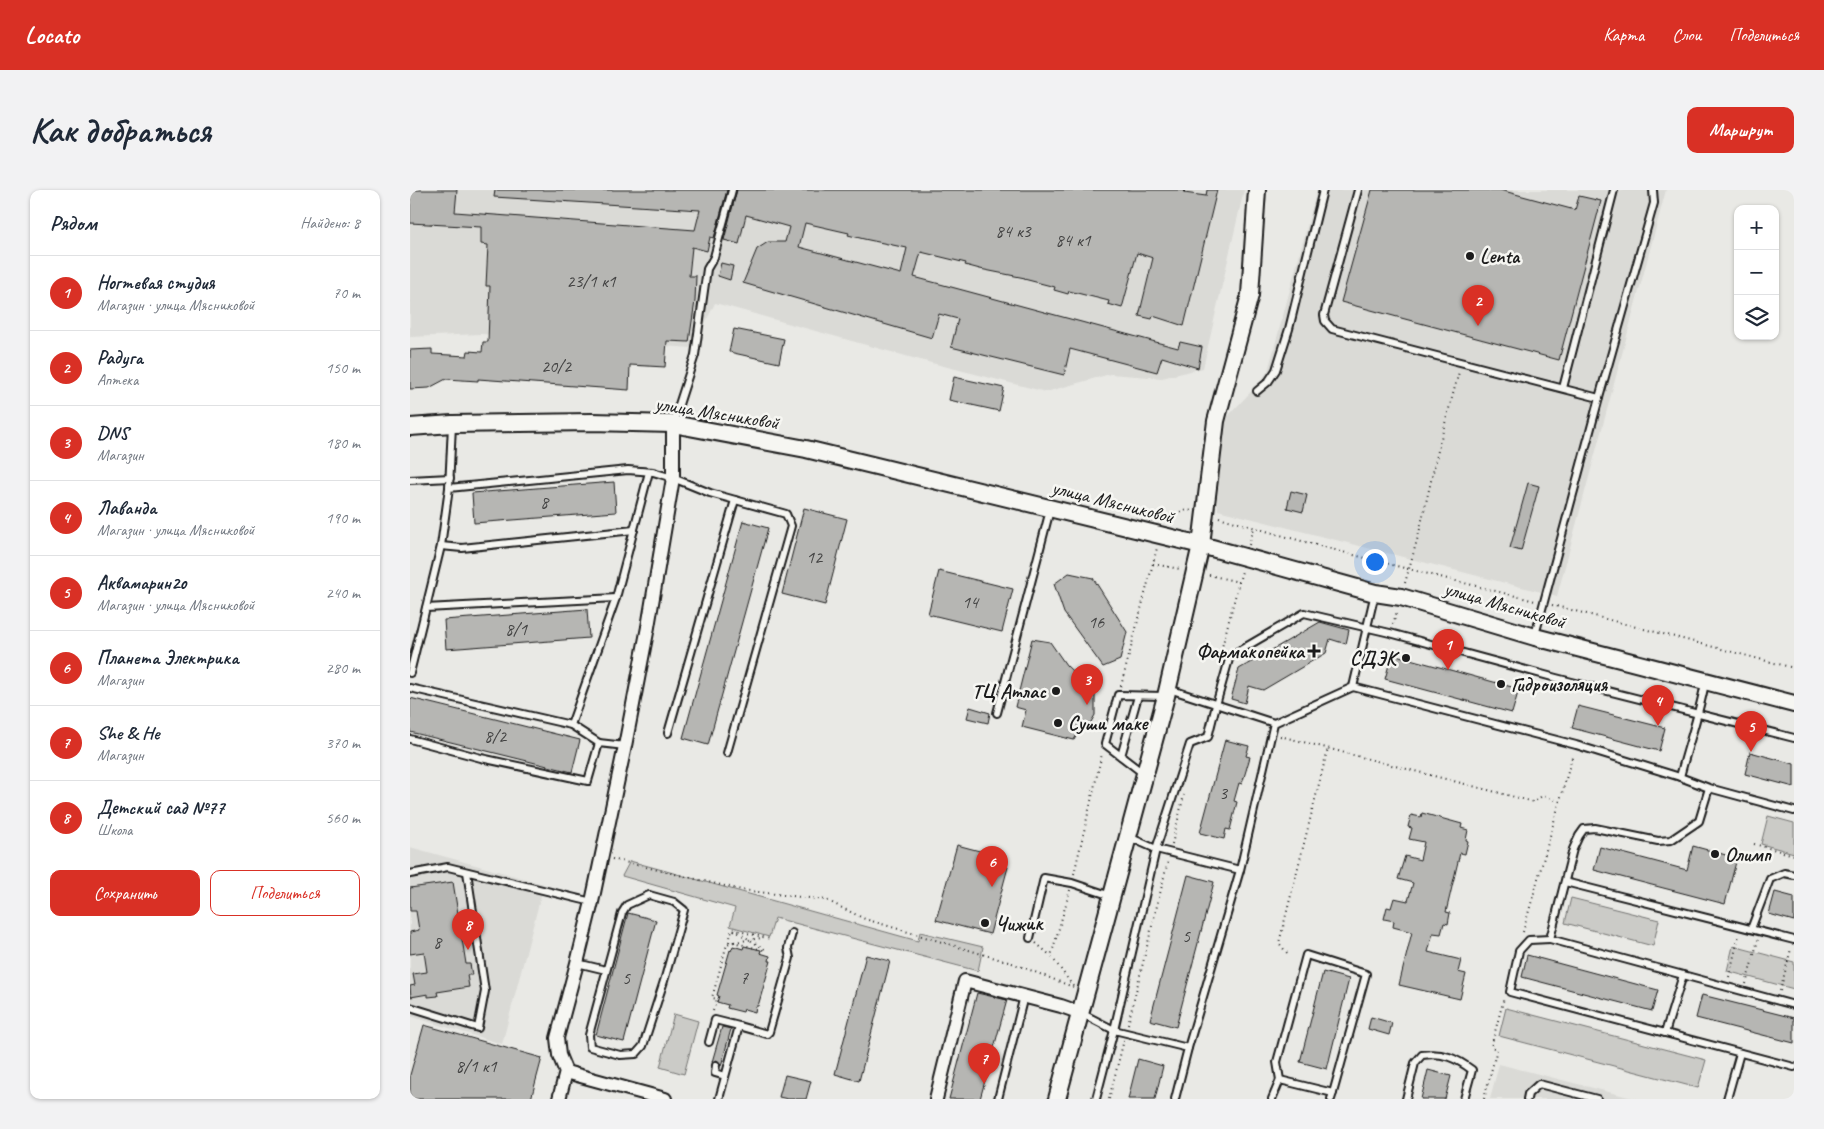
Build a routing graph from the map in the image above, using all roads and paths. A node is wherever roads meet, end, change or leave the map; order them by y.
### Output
1 (732, 190) edge
2 (1256, 190) edge
3 (1323, 190) edge
4 (1358, 190) edge
5 (1614, 190) edge
6 (1653, 190) edge
7 (1461, 363) junction
8 (1563, 388) junction
9 (1257, 392) dead end
10 (1599, 398) junction
11 (452, 424) junction
12 (673, 424) junction
13 (410, 427) edge
14 (649, 472) junction
15 (450, 478) junction
16 (673, 478) junction
17 (410, 480) edge
18 (449, 488) junction
19 (735, 500) junction
20 (1050, 508) junction
21 (1254, 528) dead end
22 (634, 530) junction
23 (1201, 545) junction
24 (441, 546) junction
25 (1245, 557) junction
26 (1152, 564) dead end
27 (1411, 564) dead end
28 (1195, 571) junction
29 (1239, 582) junction
30 (1375, 593) junction
31 (616, 598) junction
32 (426, 608) junction
33 (1367, 628) junction
34 (1535, 637) junction
35 (1220, 656) dead end
36 (410, 673) edge
37 (1706, 681) junction
38 (1352, 687) junction
39 (410, 688) edge
40 (1166, 692) junction
41 (1138, 696) junction
42 (1794, 704) edge
43 (1216, 705) junction
44 (997, 713) dead end
45 (1700, 713) junction
46 (1274, 723) junction
47 (571, 725) junction
48 (668, 733) dead end
49 (1272, 734) junction
50 (1794, 738) edge
51 (410, 739) edge
52 (599, 743) junction
53 (1576, 745) junction
54 (625, 746) junction
55 (1328, 748) junction
56 (727, 753) dead end
57 (1121, 756) junction
58 (1145, 774) junction
59 (1680, 777) junction
60 (1186, 787) dead end
61 (1709, 788) junction
62 (1560, 801) junction
63 (1794, 811) edge
64 (1128, 837) junction
65 (1754, 844) dead end
66 (1156, 849) junction
67 (1170, 852) junction
68 (1794, 855) edge
69 (600, 856) junction
70 (1240, 870) junction
71 (467, 872) junction
72 (410, 874) edge
73 (1794, 875) edge
74 (1565, 882) junction
75 (1112, 896) junction
76 (592, 902) junction
77 (1741, 926) junction
78 (732, 929) junction
79 (1751, 929) junction
80 (1760, 931) junction
81 (746, 933) junction
82 (792, 933) dead end
83 (742, 935) junction
84 (764, 938) junction
85 (1030, 938) joint
86 (754, 939) junction
87 (770, 939) dead end
88 (1550, 939) junction
89 (750, 940) junction
90 (1529, 940) junction
91 (1794, 940) edge
92 (729, 942) junction
93 (733, 942) junction
94 (1287, 953) dead end
95 (1051, 956) dead end
96 (578, 963) junction
97 (606, 970) junction
98 (1682, 975) junction
99 (1073, 987) dead end
100 (1727, 987) junction
101 (1744, 991) junction
102 (1510, 992) junction
103 (1024, 996) junction
104 (1778, 1000) junction
105 (1794, 1005) edge
106 (410, 1007) edge
107 (713, 1011) dead end
108 (1081, 1013) junction
109 (739, 1026) junction
110 (1114, 1030) junction
111 (1126, 1033) junction
112 (1666, 1033) junction
113 (709, 1042) dead end
114 (1188, 1048) junction
115 (1740, 1053) junction
116 (716, 1065) dead end
117 (1794, 1068) edge
118 (566, 1072) junction
119 (725, 1076) junction
120 (1280, 1080) junction
121 (1332, 1096) edge
122 (559, 1099) edge
123 (665, 1099) edge
124 (719, 1099) edge
125 (936, 1099) edge
126 (998, 1099) edge
127 (1057, 1099) edge
128 (1096, 1099) edge
129 (1109, 1099) edge
130 (1175, 1099) edge
131 (1272, 1099) edge
132 (1406, 1099) edge
133 (1464, 1099) edge
134 (1484, 1099) edge
135 (1527, 1099) edge
136 (1597, 1099) edge
137 (1728, 1099) edge

1 - 12 lane
2 - 23 street
3 - 9 lane
4 - 7 lane
5 - 8 lane
6 - 10 lane
7 - 8 lane
7 - 27 path
8 - 10 lane
10 - 34 lane
11 - 12 street, улица Мясниковой
11 - 13 street, улица Мясниковой
11 - 15 lane
12 - 16 street
12 - 20 street, улица Мясниковой
14 - 16 lane
14 - 18 lane
14 - 22 lane
15 - 17 lane
15 - 18 lane
16 - 19 lane
16 - 54 street
18 - 24 lane
19 - 48 lane
19 - 56 lane
20 - 23 street, улица Мясниковой
20 - 44 lane
21 - 25 path
22 - 24 lane
22 - 31 lane
23 - 25 street, улица Мясниковой
23 - 28 street
24 - 32 lane
25 - 29 path
25 - 30 street, улица Мясниковой
26 - 28 path
28 - 29 path
28 - 40 street
29 - 35 path
30 - 33 lane
30 - 34 street, улица Мясниковой
31 - 32 lane
31 - 47 lane
32 - 36 lane
33 - 38 lane
33 - 43 lane
33 - 45 lane
34 - 37 street, улица Мясниковой
37 - 42 street, улица Мясниковой
37 - 45 lane
38 - 46 lane
38 - 53 lane
39 - 47 lane
40 - 41 lane
40 - 43 lane
40 - 58 street
41 - 57 lane
41 - 57 lane
43 - 46 lane
43 - 66 lane
45 - 50 lane
45 - 59 lane
46 - 49 lane
47 - 52 lane
49 - 55 path
49 - 70 lane
51 - 52 lane
52 - 54 lane
53 - 59 lane
53 - 62 path
54 - 69 street
55 - 62 path
55 - 94 path
57 - 58 lane
58 - 64 street
59 - 61 lane
60 - 67 path
61 - 63 lane
61 - 74 lane
62 - 90 path
64 - 66 lane
64 - 75 street
65 - 68 path
66 - 67 lane
66 - 110 lane
67 - 70 lane
67 - 111 path
69 - 76 street
69 - 99 path
70 - 114 lane
71 - 72 lane
71 - 76 lane
71 - 106 lane
73 - 79 lane
74 - 77 lane
74 - 88 lane
75 - 85 lane
75 - 108 street
76 - 96 street
77 - 79 lane
77 - 100 path
78 - 81 path
78 - 83 path
78 - 92 path
79 - 80 lane
80 - 91 lane
80 - 101 path
81 - 83 path
81 - 84 path
81 - 86 path
82 - 109 lane
83 - 89 path
84 - 86 path
84 - 87 path
85 - 95 path
86 - 89 path
88 - 90 lane
88 - 98 lane
89 - 93 path
89 - 93 path
90 - 102 lane
91 - 104 path
92 - 93 path
92 - 107 path
96 - 97 lane
96 - 118 street
97 - 97 lane
98 - 100 lane
98 - 112 lane
100 - 101 lane
101 - 104 lane
102 - 112 lane
102 - 134 path
103 - 108 street
103 - 125 street
103 - 126 lane
104 - 105 lane
108 - 110 lane
108 - 127 street
109 - 113 lane
109 - 119 lane
110 - 111 lane
110 - 128 lane
111 - 114 lane
111 - 129 path
112 - 115 lane
114 - 130 lane
115 - 117 lane
115 - 137 lane
116 - 119 lane
118 - 122 street
118 - 123 street
119 - 124 lane
120 - 121 lane
120 - 121 lane
120 - 131 lane
132 - 133 lane
135 - 136 lane

